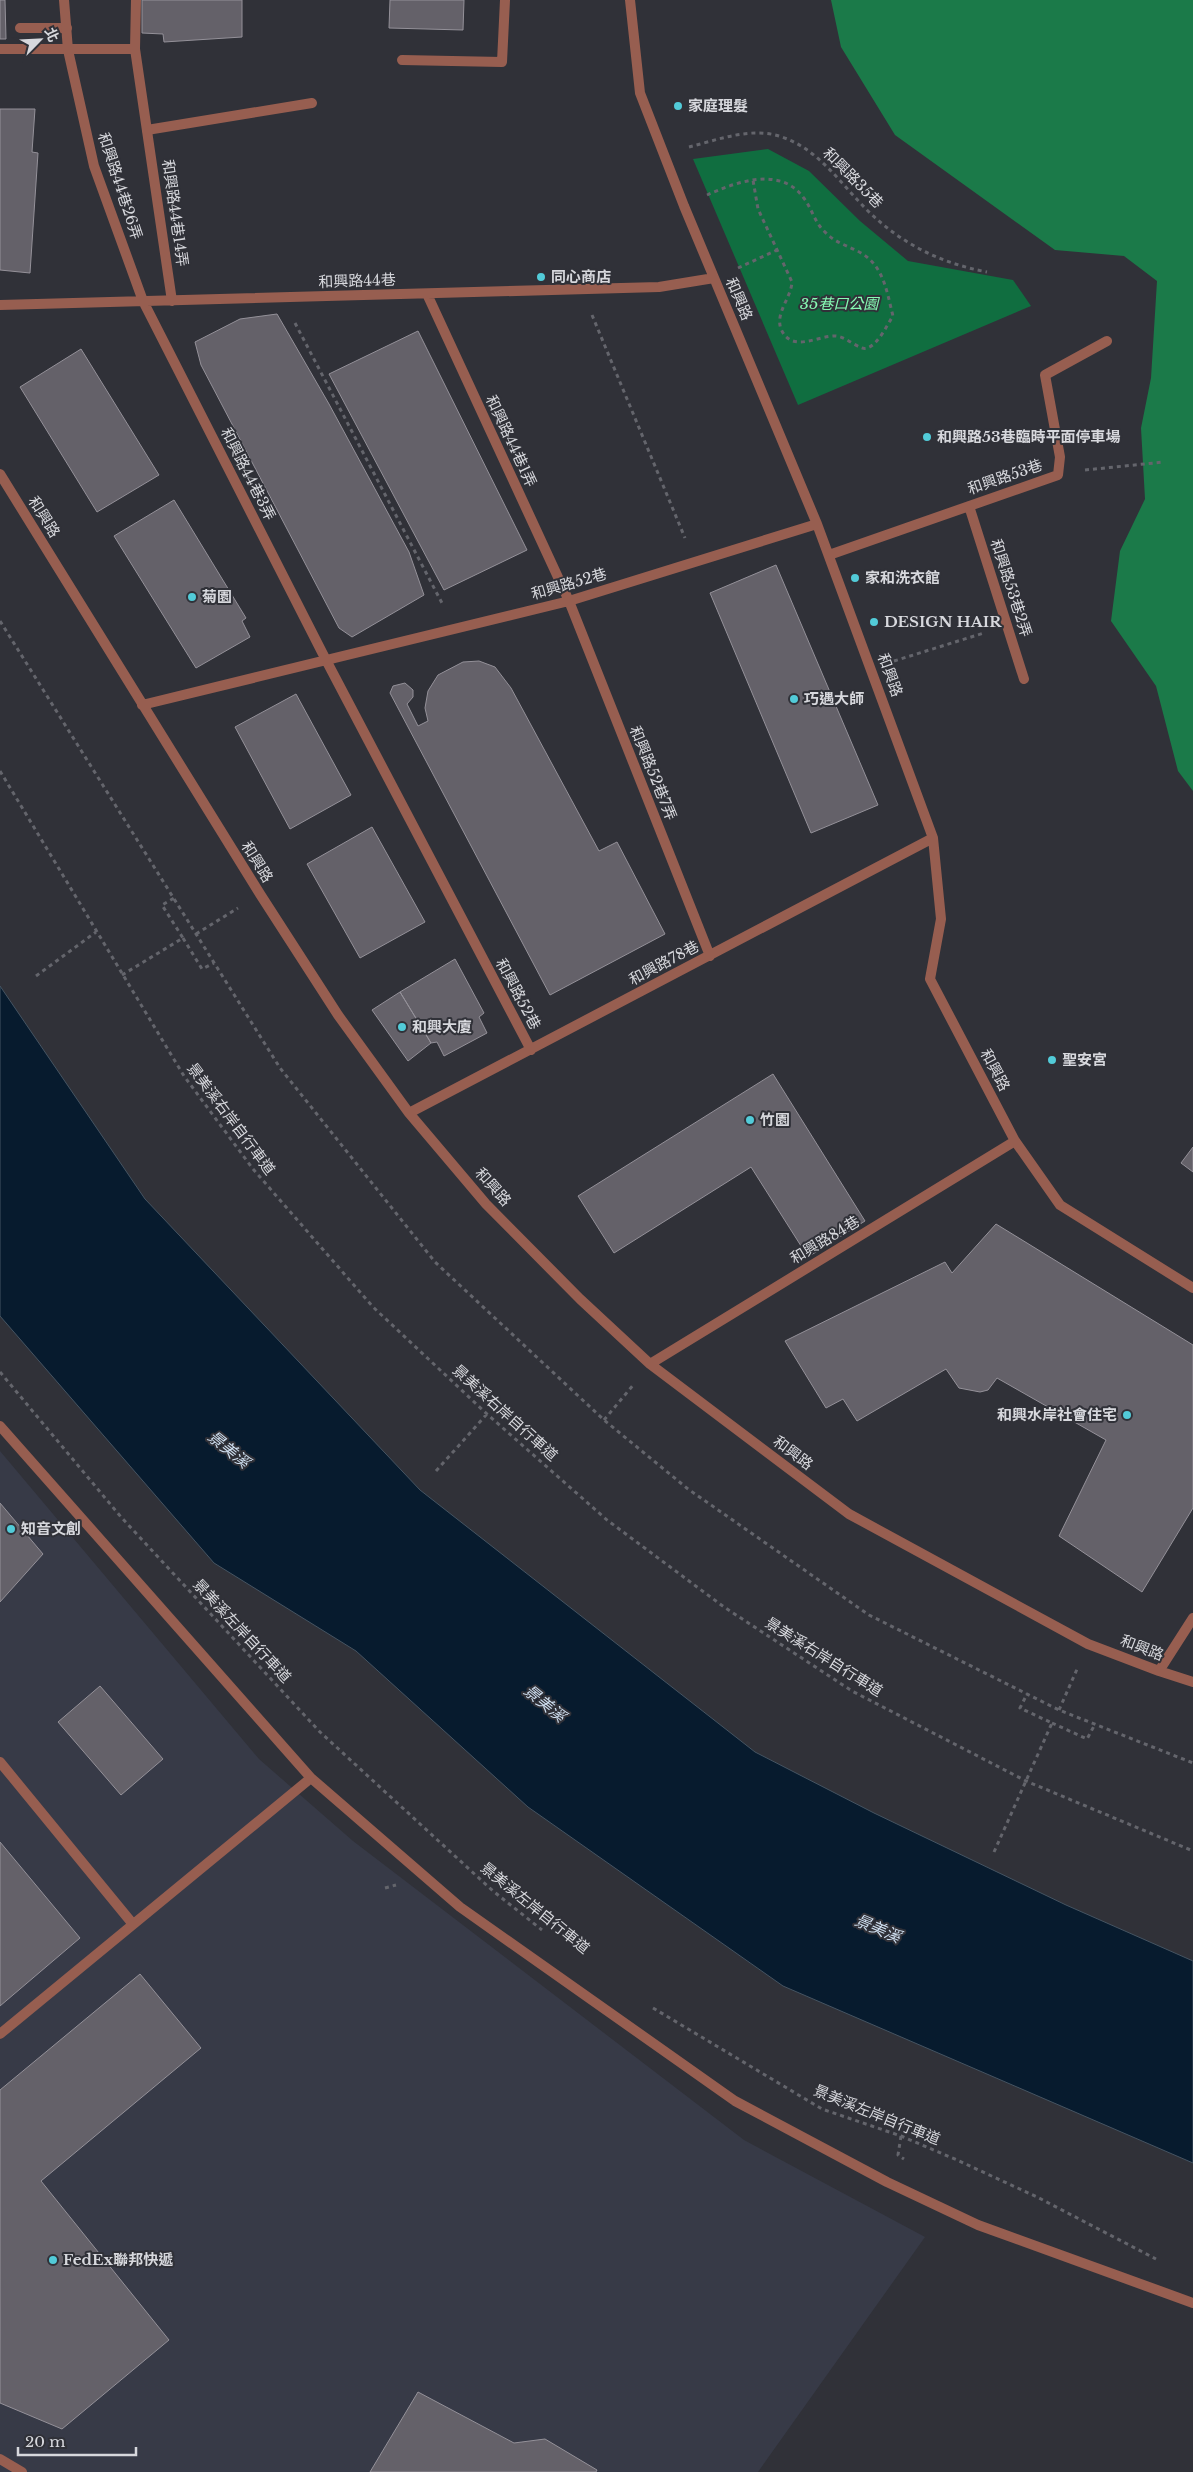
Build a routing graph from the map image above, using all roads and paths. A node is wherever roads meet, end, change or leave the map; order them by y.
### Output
1 (64, 0) edge
2 (136, 0) edge
3 (506, 0) edge
4 (630, 0) edge
5 (20, 28) dead end
6 (67, 28) junction
7 (0, 49) edge
8 (135, 49) junction
9 (68, 50) junction
10 (402, 60) dead end
11 (312, 103) dead end
12 (147, 130) junction
13 (664, 154) junction
14 (754, 180) junction
15 (684, 206) junction
16 (777, 250) junction
17 (988, 272) dead end
18 (714, 278) junction
19 (581, 290) junction
20 (427, 294) junction
21 (282, 298) junction
22 (172, 300) junction
23 (143, 301) junction
24 (0, 305) edge
25 (1106, 341) dead end
26 (1164, 462) dead end
27 (1088, 469) dead end
28 (0, 474) edge
29 (969, 506) junction
30 (817, 524) junction
31 (829, 556) junction
32 (694, 562) junction
33 (569, 601) junction
34 (1007, 626) junction
35 (455, 629) junction
36 (326, 660) junction
37 (872, 668) junction
38 (1024, 679) dead end
39 (142, 704) junction
40 (0, 771) edge
41 (933, 838) junction
42 (260, 894) junction
43 (174, 898) dead end
44 (96, 932) junction
45 (196, 934) dead end
46 (183, 938) junction
47 (710, 956) junction
48 (214, 962) dead end
49 (122, 975) junction
50 (36, 976) dead end
51 (531, 1050) junction
52 (409, 1113) junction
53 (1015, 1141) junction
54 (1193, 1288) edge
55 (650, 1364) junction
56 (0, 1372) edge
57 (487, 1414) junction
58 (604, 1420) dead end
59 (0, 1426) edge
60 (436, 1471) dead end
61 (1193, 1618) edge
62 (1088, 1644) junction
63 (1159, 1671) junction
64 (1193, 1682) edge
65 (1027, 1694) dead end
66 (1059, 1710) dead end
67 (1052, 1723) junction
68 (1094, 1726) dead end
69 (0, 1762) edge
70 (311, 1778) junction
71 (1026, 1781) junction
72 (1193, 1851) edge
73 (994, 1852) dead end
74 (132, 1923) junction
75 (544, 1932) dead end
76 (645, 2004) dead end
77 (0, 2034) edge
78 (901, 2136) junction
79 (898, 2154) dead end
80 (1164, 2264) dead end
81 (1193, 2303) edge
82 (0, 2460) edge
83 (22, 2472) edge

1 - 6 street, 和興路44巷26弄
2 - 8 street, 和興路44巷14弄
3 - 10 street
4 - 13 street, 和興路
5 - 6 street
6 - 9 street, 和興路44巷26弄
7 - 9 street
8 - 9 street
8 - 12 street, 和興路44巷14弄
9 - 23 street, 和興路44巷26弄
11 - 12 street
12 - 22 street, 和興路44巷14弄
13 - 15 street, 和興路
13 - 17 path, 和興路35巷
14 - 15 path
14 - 16 path
14 - 16 path
15 - 18 street, 和興路
16 - 18 path
18 - 19 street, 和興路44巷
18 - 30 street, 和興路
19 - 20 street, 和興路44巷
19 - 32 path
20 - 21 street, 和興路44巷
20 - 33 street, 和興路44巷1弄
21 - 22 street, 和興路44巷
21 - 35 path
22 - 23 street, 和興路44巷
23 - 24 street, 和興路44巷
23 - 36 street, 和興路44巷3弄
25 - 29 street, 和興路53巷
26 - 27 path
28 - 39 street, 和興路
29 - 31 street, 和興路53巷
29 - 34 street, 和興路53巷2弄
30 - 31 street, 和興路
30 - 32 street, 和興路52巷
31 - 37 street, 和興路
32 - 33 street, 和興路52巷
33 - 35 street, 和興路52巷
33 - 47 street, 和興路52巷7弄
34 - 37 path
34 - 38 street, 和興路53巷2弄
35 - 36 street, 和興路52巷
36 - 39 street, 和興路52巷
36 - 51 street, 和興路52巷
37 - 41 street, 和興路
39 - 42 street, 和興路
40 - 44 path, 景美溪右岸自行車道
41 - 47 street, 和興路78巷
41 - 53 street, 和興路
42 - 45 path
42 - 52 street, 和興路
43 - 46 path
44 - 49 path, 景美溪右岸自行車道
44 - 50 path
46 - 48 path
46 - 49 path
47 - 51 street, 和興路78巷
49 - 57 path, 景美溪右岸自行車道
51 - 52 street, 和興路78巷
52 - 55 street, 和興路
53 - 54 street, 和興路
53 - 55 street, 和興路84巷
55 - 58 path
55 - 62 street, 和興路
56 - 75 path, 景美溪左岸自行車道
57 - 60 path
57 - 71 path, 景美溪右岸自行車道
59 - 70 street
61 - 63 street
62 - 63 street, 和興路
62 - 66 path
63 - 64 street, 和興路
65 - 67 path
67 - 68 path
67 - 71 path
69 - 74 street
70 - 74 street
70 - 81 street
71 - 72 path, 景美溪右岸自行車道
71 - 73 path
74 - 77 street
76 - 78 path, 景美溪左岸自行車道
78 - 79 path
78 - 80 path, 景美溪左岸自行車道
82 - 83 street

